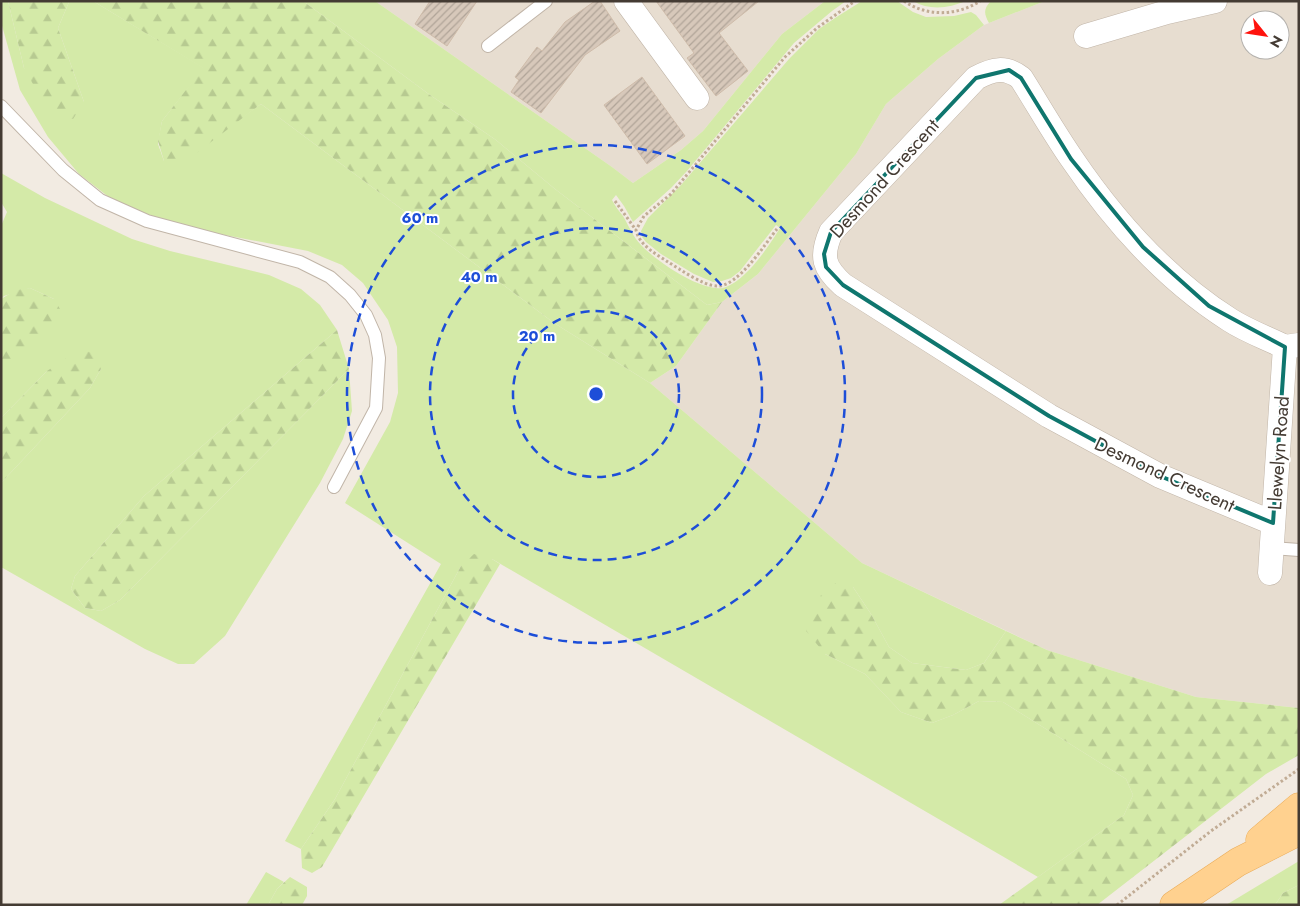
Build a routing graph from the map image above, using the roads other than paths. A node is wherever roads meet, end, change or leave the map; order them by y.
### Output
1 (546, 1) edge
2 (626, 1) edge
3 (1215, 1) edge
4 (1086, 36) dead end
5 (488, 46) dead end
6 (697, 98) dead end
7 (1, 106) edge
8 (1292, 346) edge
9 (334, 487) dead end
10 (1273, 523) junction
11 (1272, 548) junction
12 (1299, 550) edge
13 (1270, 573) dead end
14 (1299, 806) edge
15 (1299, 831) edge
16 (1238, 862) junction
17 (1174, 905) edge

1 - 5 lane
2 - 6 street
3 - 4 street
7 - 9 lane
8 - 10 street, Llewelyn Road
8 - 10 street, Desmond Crescent
10 - 11 street, Llewelyn Road
11 - 12 lane
11 - 13 street, Llewelyn Road
14 - 16 main road
15 - 16 main road
16 - 17 main road

